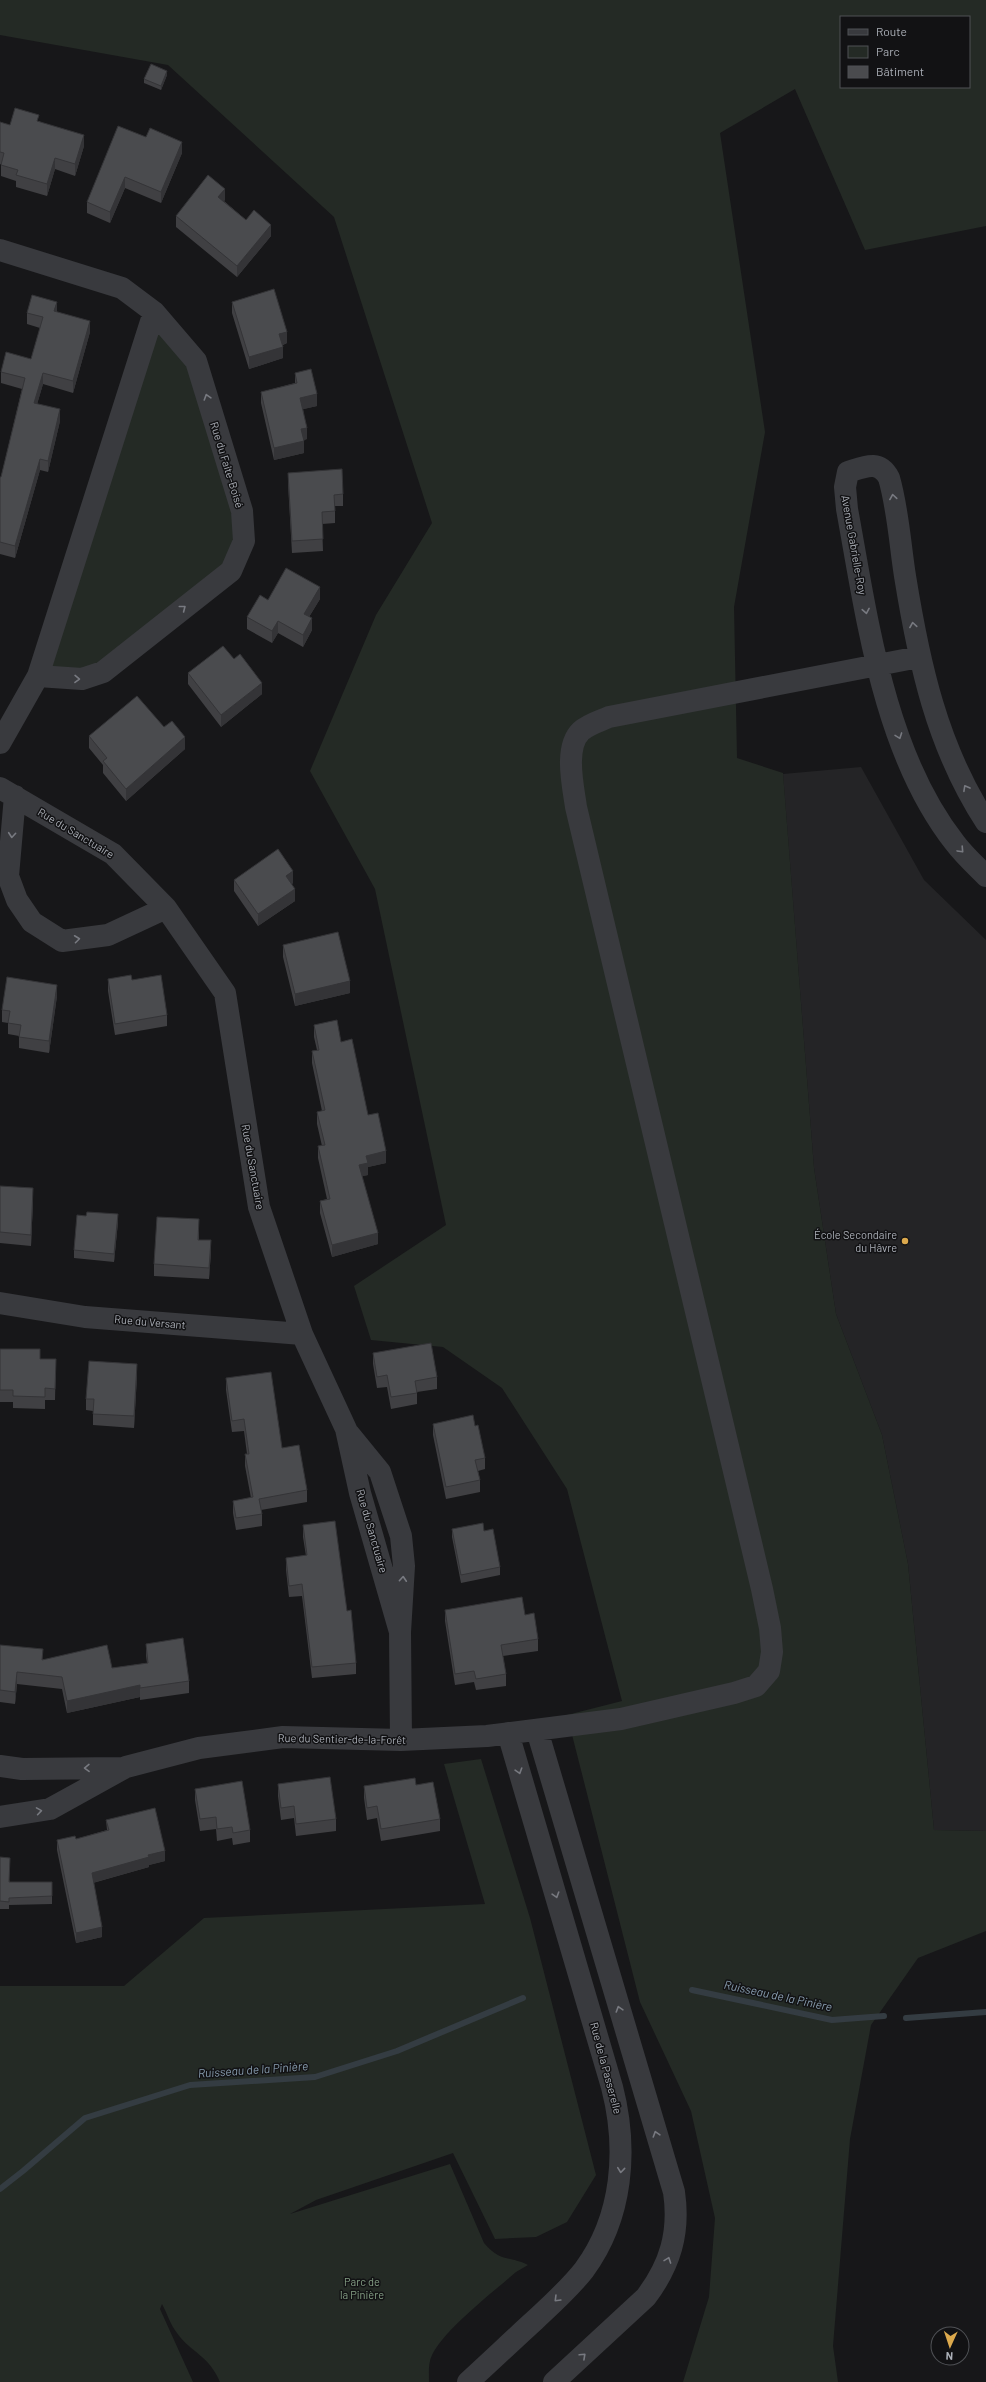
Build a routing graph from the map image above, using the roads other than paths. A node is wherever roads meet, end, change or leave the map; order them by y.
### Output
1 (0, 250) edge
2 (154, 312) junction
3 (919, 657) junction
4 (876, 665) junction
5 (38, 676) junction
6 (0, 743) edge
7 (8, 792) edge
8 (986, 822) edge
9 (986, 876) edge
10 (166, 908) junction
11 (0, 1303) edge
12 (302, 1334) junction
13 (537, 1730) junction
14 (508, 1733) junction
15 (401, 1740) junction
16 (0, 1766) edge
17 (126, 1768) junction
18 (0, 1817) edge
19 (468, 2382) edge
20 (554, 2382) edge

1 - 2 street, Rue du Faîte-Boisé
2 - 5 street
5 -> 2 street, Rue du Faîte-Boisé
3 - 4 street, Rue du Sentier-de-la-Forêt
3 -> 4 street, Avenue Gabrielle-Roy
8 -> 3 street, Avenue Gabrielle-Roy
4 -> 9 street, Avenue Gabrielle-Roy
4 - 13 street, Rue du Sentier-de-la-Forêt
5 - 6 street
7 - 10 street, Rue du Sanctuaire
7 -> 10 street, Rue du Sanctuaire
10 - 12 street, Rue du Sanctuaire
11 - 12 street, Rue du Versant
12 - 15 street, Rue du Sanctuaire
13 - 14 street, Rue du Sentier-de-la-Forêt
20 -> 13 street
14 - 15 street, Rue du Sentier-de-la-Forêt
14 -> 19 street, Rue de la Passerelle
15 - 17 street, Rue du Sentier-de-la-Forêt
17 -> 16 street, Rue du Sentier-de-la-Forêt
18 -> 17 street, Rue du Sentier-de-la-Forêt

